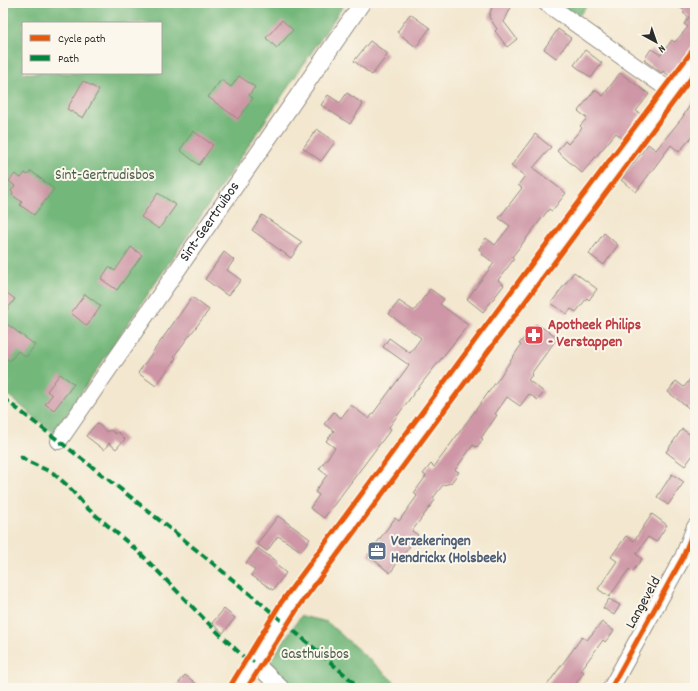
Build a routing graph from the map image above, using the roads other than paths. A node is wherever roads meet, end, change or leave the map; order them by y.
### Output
1 (362, 3) edge
2 (546, 3) edge
3 (695, 61) edge
4 (672, 92) junction
5 (59, 441) dead end
6 (695, 528) edge
7 (254, 662) junction
8 (239, 688) edge
9 (281, 688) edge
10 (611, 688) edge

1 - 5 street, Sint-Geertruibos
2 - 4 street
3 - 4 street
4 - 7 street
6 - 10 street, Langeveld
7 - 8 street
7 - 9 street

